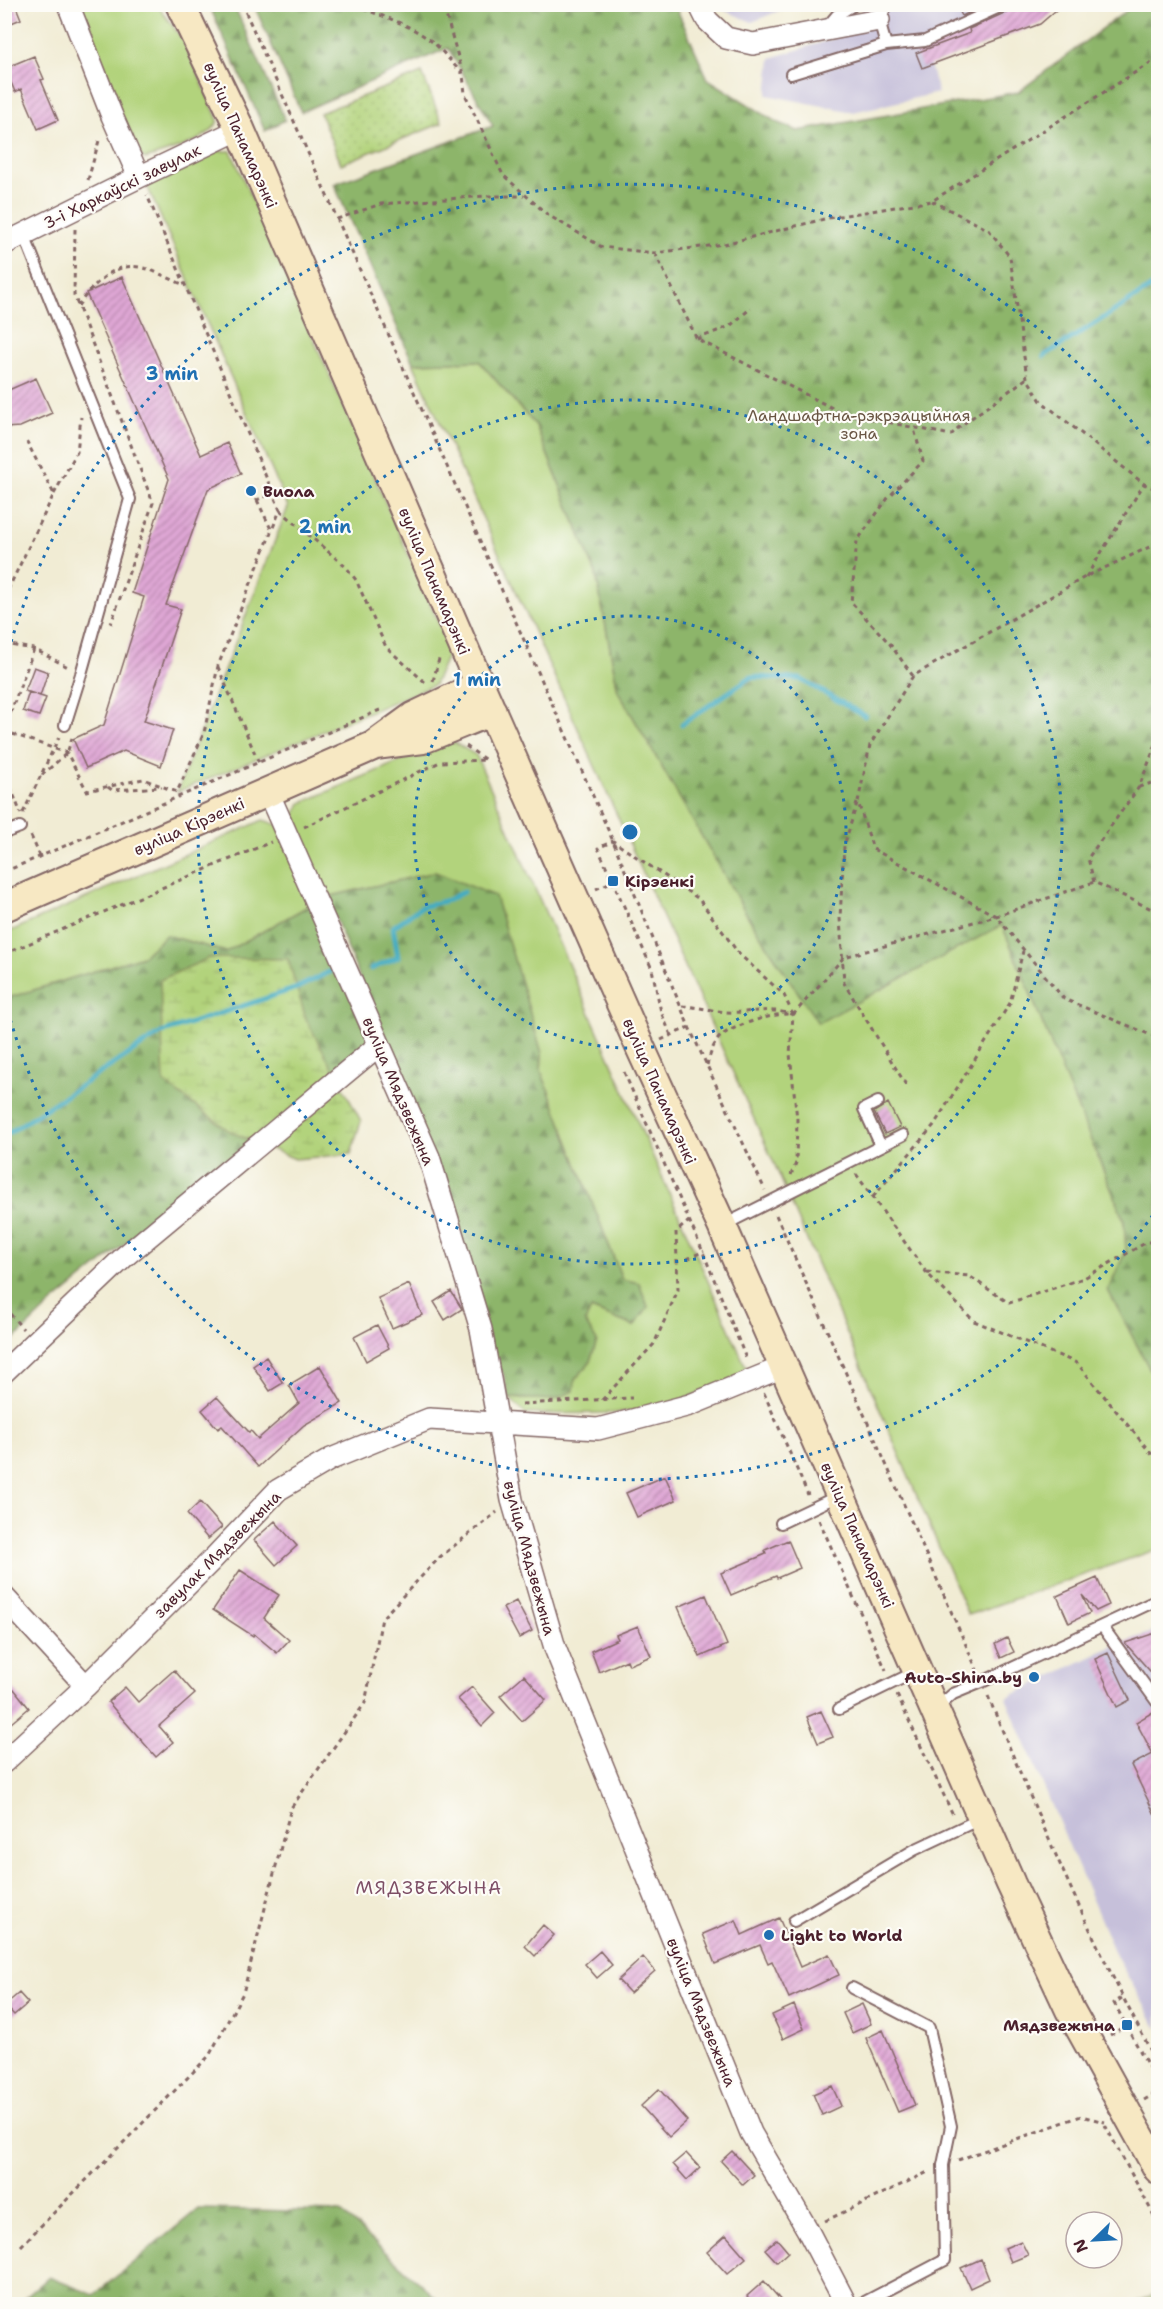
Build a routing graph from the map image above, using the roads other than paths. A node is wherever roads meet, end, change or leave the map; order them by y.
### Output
1 (68, 4) edge
2 (180, 4) edge
3 (699, 4) edge
4 (855, 4) edge
5 (1006, 4) edge
6 (884, 12) edge
7 (823, 32) junction
8 (886, 45) junction
9 (791, 74) dead end
10 (240, 129) junction
11 (139, 177) junction
12 (24, 235) junction
13 (4, 244) edge
14 (480, 685) junction
15 (492, 711) junction
16 (65, 725) road end
17 (373, 746) junction
18 (268, 792) junction
19 (21, 821) road end
20 (4, 833) edge
21 (4, 907) edge
22 (380, 1045) junction
23 (878, 1102) dead end
24 (903, 1135) dead end
25 (881, 1146) junction
26 (722, 1226) junction
27 (783, 1367) junction
28 (4, 1372) edge
29 (495, 1414) junction
30 (840, 1495) junction
31 (781, 1523) dead end
32 (4, 1598) edge
33 (1158, 1603) edge
34 (1102, 1626) junction
35 (918, 1671) junction
36 (86, 1686) junction
37 (1157, 1702) edge
38 (839, 1709) dead end
39 (935, 1711) junction
40 (4, 1762) edge
41 (971, 1823) junction
42 (794, 1921) dead end
43 (852, 1988) dead end
44 (1158, 2169) edge
45 (846, 2304) edge
46 (861, 2304) edge

1 - 11 street
2 - 10 main road, вуліца Панамарэнкі
3 - 7 street
4 - 7 lane
5 - 8 lane
6 - 7 street
6 - 8 lane
8 - 9 lane
10 - 11 street, 3-і Харкаўскі завулак
10 - 14 main road, вуліца Панамарэнкі
11 - 12 street, 3-і Харкаўскі завулак
12 - 13 street, 3-і Харкаўскі завулак
12 - 16 lane
14 - 15 main road, вуліца Панамарэнкі
14 - 17 main road, вуліца Кірэенкі
15 - 17 main road, вуліца Кірэенкі
15 - 26 main road, вуліца Панамарэнкі
17 - 18 main road, вуліца Кірэенкі
18 - 21 main road, вуліца Кірэенкі
18 - 22 street, вуліца Мядзвежына
19 - 20 lane
22 - 28 street
22 - 29 street, вуліца Мядзвежына
23 - 25 lane
24 - 25 lane
25 - 26 lane
26 - 27 main road, вуліца Панамарэнкі
27 - 29 street, завулак Мядзвежына
27 - 30 main road, вуліца Панамарэнкі
29 - 36 street, завулак Мядзвежына
29 - 45 street, вуліца Мядзвежына
30 - 31 lane
30 - 35 main road, вуліца Панамарэнкі
32 - 36 street
33 - 34 lane
34 - 37 lane
34 - 39 lane
35 - 38 lane
35 - 39 main road, вуліца Панамарэнкі
36 - 40 street, завулак Мядзвежына
39 - 41 main road, вуліца Панамарэнкі
41 - 42 lane
41 - 44 main road, вуліца Панамарэнкі
43 - 46 lane

